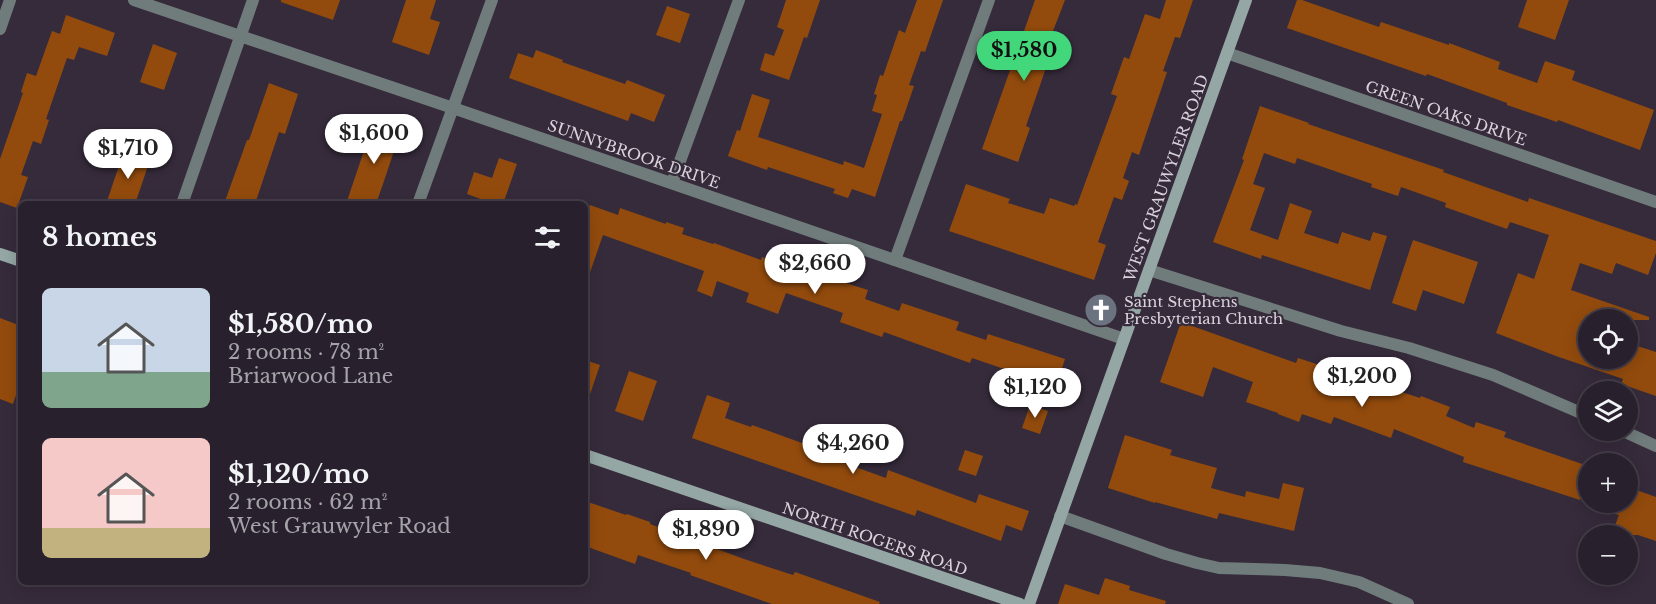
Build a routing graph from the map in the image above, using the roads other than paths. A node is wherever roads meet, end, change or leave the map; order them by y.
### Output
1 (10, 0) edge
2 (134, 0) edge
3 (253, 0) edge
4 (492, 0) edge
5 (739, 0) edge
6 (990, 0) edge
7 (1246, 0) edge
8 (0, 28) edge
9 (240, 36) junction
10 (1227, 53) junction
11 (453, 108) junction
12 (672, 183) junction
13 (183, 201) edge
14 (419, 201) edge
15 (1656, 202) edge
16 (0, 254) edge
17 (18, 260) edge
18 (895, 260) junction
19 (1149, 270) junction
20 (1124, 339) junction
21 (1578, 413) edge
22 (1638, 438) edge
23 (1656, 446) edge
24 (588, 456) edge
25 (1060, 516) junction
26 (1020, 604) edge
27 (1029, 604) edge
28 (1408, 604) edge

1 - 8 street
2 - 9 street, SUNNYBROOK DRIVE
3 - 9 street
4 - 11 street
5 - 12 street
6 - 18 street
7 - 10 main road, WEST GRAUWYLER ROAD
9 - 11 street, SUNNYBROOK DRIVE
9 - 13 street
10 - 15 street, GREEN OAKS DRIVE
10 - 19 main road, WEST GRAUWYLER ROAD
11 - 12 street, SUNNYBROOK DRIVE
11 - 14 street
12 - 18 street, SUNNYBROOK DRIVE
16 - 17 main road
18 - 20 street, SUNNYBROOK DRIVE
19 - 20 main road, WEST GRAUWYLER ROAD
19 - 21 street
20 - 25 main road, WEST GRAUWYLER ROAD
22 - 23 street
24 - 26 main road, NORTH ROGERS ROAD
25 - 27 main road, WEST GRAUWYLER ROAD
25 - 28 street

